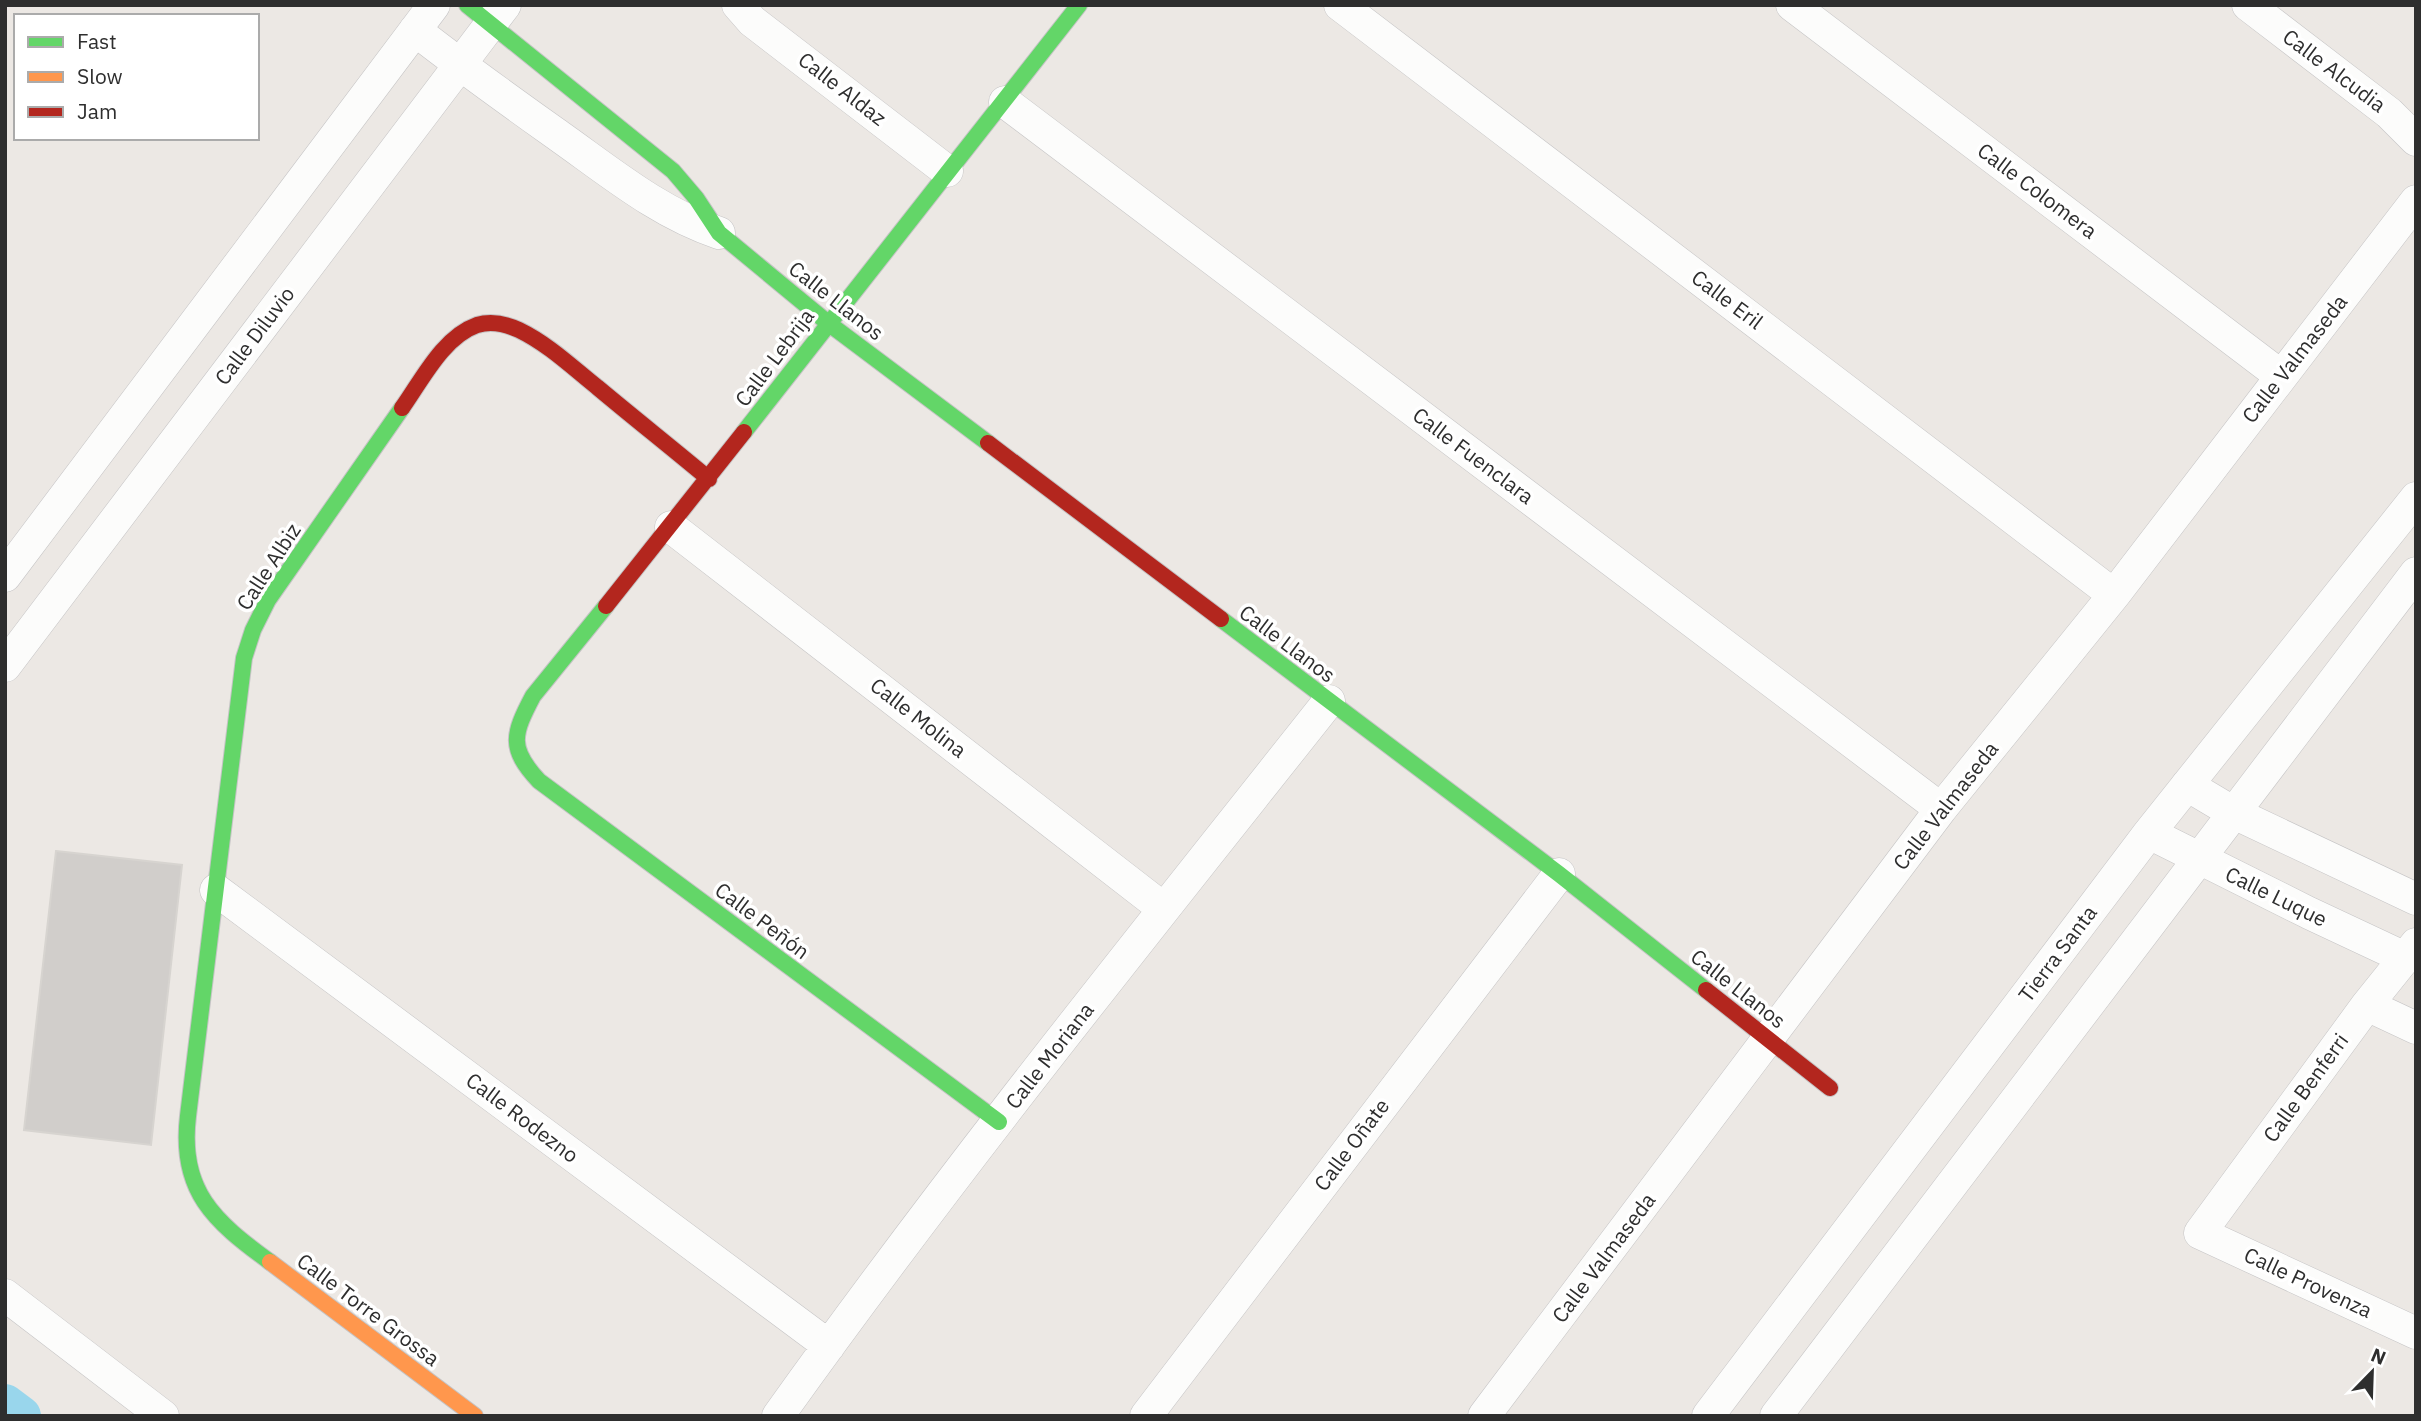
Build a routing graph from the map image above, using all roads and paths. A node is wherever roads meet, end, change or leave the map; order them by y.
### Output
1 (435, 5) edge
2 (737, 5) edge
3 (1079, 5) edge
4 (1340, 5) edge
5 (1792, 5) edge
6 (2248, 5) edge
7 (487, 12) edge
8 (415, 30) junction
9 (460, 66) junction
10 (1005, 102) junction
11 (2416, 140) edge
12 (947, 171) junction
13 (2416, 201) edge
14 (719, 233) junction
15 (828, 323) junction
16 (2281, 376) junction
17 (709, 479) junction
18 (2416, 498) edge
19 (671, 527) junction
20 (2416, 573) edge
21 (5, 576) edge
22 (2114, 595) junction
23 (5, 666) edge
24 (1329, 701) junction
25 (513, 742) joint
26 (2187, 785) junction
27 (1941, 809) junction
28 (2234, 813) junction
29 (2149, 833) junction
30 (2199, 860) junction
31 (1559, 874) junction
32 (216, 890) junction
33 (2416, 900) edge
34 (1164, 909) junction
35 (2411, 951) edge
36 (2367, 1005) junction
37 (2416, 1028) edge
38 (1769, 1041) junction
39 (1830, 1088) dead end
40 (999, 1122) junction
41 (2200, 1233) joint
42 (236, 1237) joint
43 (5, 1295) edge
44 (2416, 1332) edge
45 (828, 1346) junction
46 (163, 1416) edge
47 (475, 1416) edge
48 (779, 1416) edge
49 (1146, 1416) edge
50 (1484, 1416) edge
51 (1708, 1416) edge
52 (1776, 1416) edge

1 - 8 street
2 - 12 street, Calle Aldaz
3 - 10 street, Calle Lebrija
4 - 22 street, Calle Eril
5 - 16 street, Calle Colomera
6 - 11 street, Calle Alcudia
7 - 9 street, Calle Diluvio
7 - 14 street, Calle Llanos
8 - 9 street
8 - 21 street
9 - 14 street
9 - 23 street, Calle Diluvio
10 - 12 street, Calle Lebrija
10 - 27 street, Calle Fuenclara
12 - 15 street, Calle Lebrija
13 - 16 street, Calle Valmaseda
14 - 15 street, Calle Llanos
15 - 17 street, Calle Lebrija
15 - 24 street, Calle Llanos
16 - 22 street, Calle Valmaseda
17 - 19 street, Calle Lebrija
17 - 32 street, Calle Albiz
18 - 26 street, Tierra Santa
19 - 25 street, Calle Lebrija
19 - 34 street, Calle Molina
20 - 28 street
22 - 27 street, Calle Valmaseda
24 - 31 street, Calle Llanos
24 - 34 street, Calle Moriana
25 - 40 street, Calle Peñón
26 - 28 street
26 - 29 street, Tierra Santa
27 - 38 street, Calle Valmaseda
28 - 30 street
28 - 33 street
29 - 30 street, Calle Luque
29 - 51 street, Tierra Santa
30 - 35 street, Calle Luque
30 - 52 street
31 - 38 street, Calle Llanos
31 - 49 street, Calle Oñate
32 - 42 street, Calle Albiz
32 - 45 street, Calle Rodezno
34 - 40 street, Calle Moriana
35 - 36 street, Calle Benferri
36 - 37 street
36 - 41 street, Calle Benferri
38 - 39 street, Calle Llanos
38 - 50 street, Calle Valmaseda
40 - 45 street, Calle Moriana
41 - 44 street, Calle Provenza
42 - 47 street, Calle Torre Grossa
43 - 46 street
45 - 48 street, Calle Moriana

